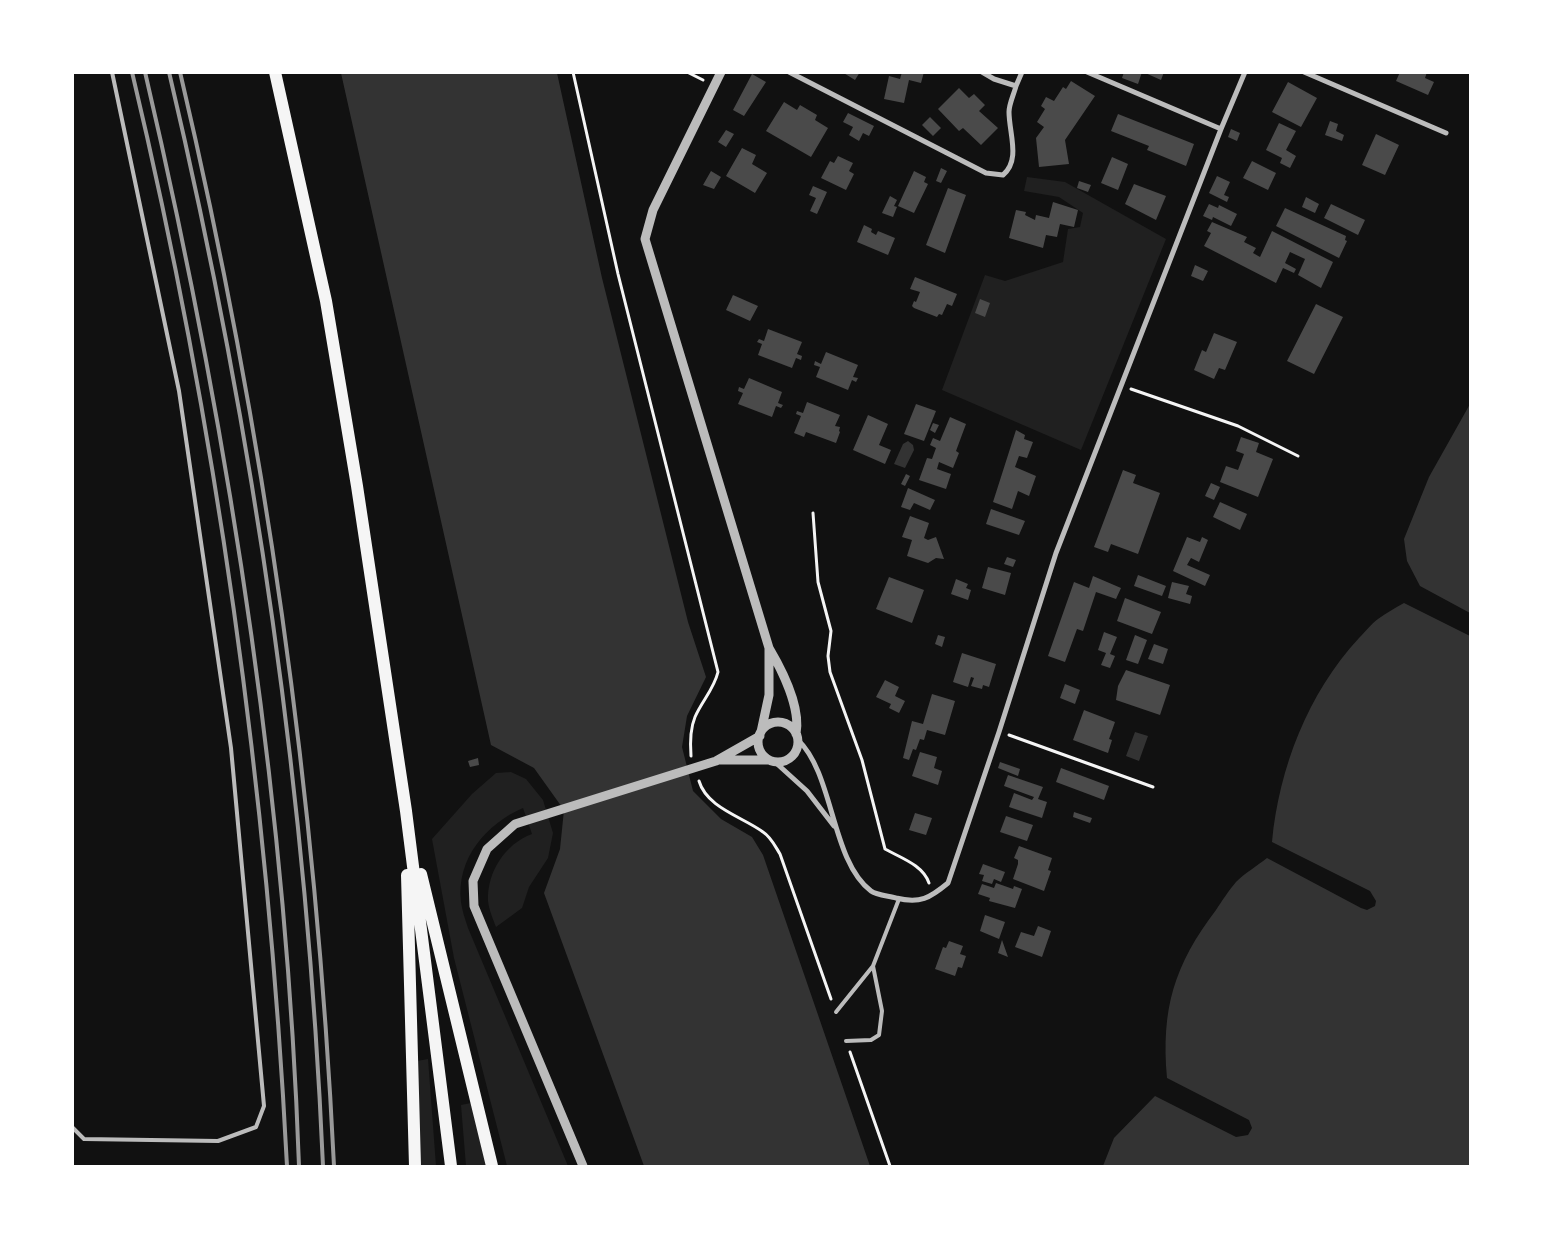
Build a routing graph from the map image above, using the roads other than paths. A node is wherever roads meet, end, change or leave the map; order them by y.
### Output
1 (112, 72) edge
2 (275, 72) edge
3 (721, 72) edge
4 (789, 72) edge
5 (982, 72) edge
6 (1022, 72) edge
7 (1088, 72) edge
8 (1245, 72) edge
9 (1304, 72) edge
10 (1016, 86) junction
11 (1221, 129) junction
12 (1446, 133) dead end
13 (769, 648) junction
14 (761, 734) junction
15 (797, 737) junction
16 (716, 760) junction
17 (772, 761) junction
18 (406, 810) junction
19 (836, 828) junction
20 (899, 898) junction
21 (873, 966) junction
22 (836, 1012) road end
23 (846, 1041) road end
24 (72, 1127) edge
25 (415, 1166) edge
26 (450, 1166) edge
27 (492, 1166) edge
28 (583, 1166) edge

1 - 24 lane
2 - 18 main road
3 - 13 street
4 - 10 street
5 - 10 street
6 - 10 street
7 - 11 street
8 - 11 street
9 - 12 street
11 - 20 street
13 - 14 street
13 - 15 street
14 - 15 street
14 - 16 street
14 - 17 street
15 - 17 street
15 - 19 street
16 - 17 street
16 - 28 street
17 - 19 street
18 - 25 main road
18 - 26 main road
18 - 27 main road
19 - 20 street
20 - 21 lane
21 - 22 lane
21 - 23 lane

